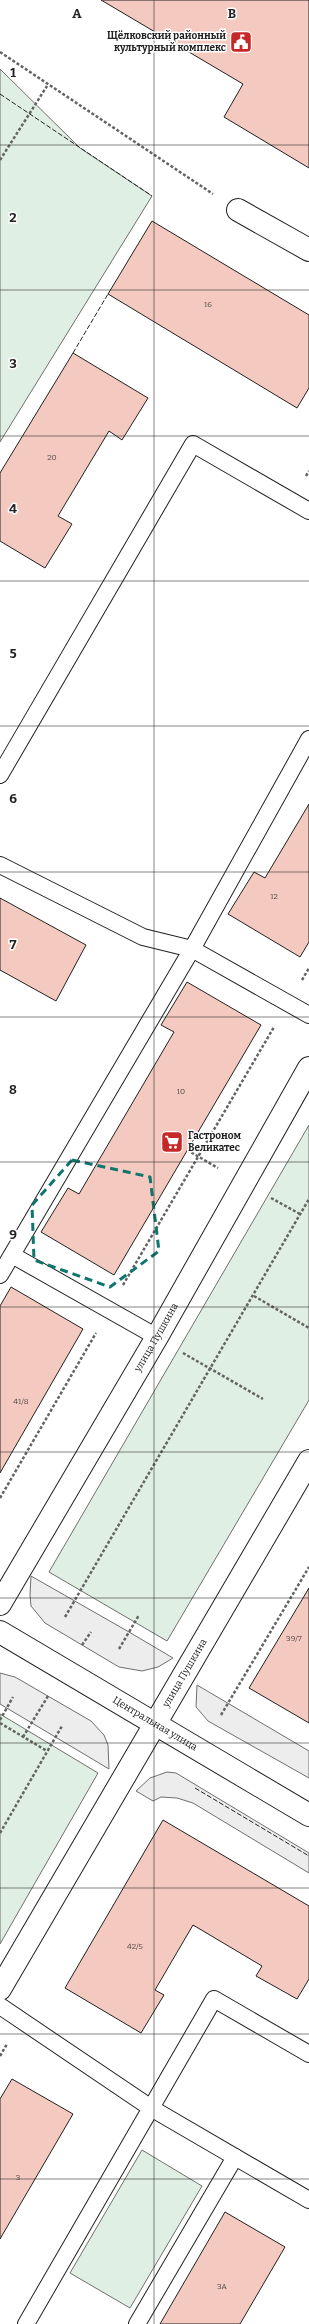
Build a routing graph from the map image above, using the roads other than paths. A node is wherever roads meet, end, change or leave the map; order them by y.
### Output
1 (238, 210) road end
2 (309, 250) edge
3 (309, 511) edge
4 (309, 739) edge
5 (0, 776) edge
6 (0, 865) edge
7 (192, 949) junction
8 (309, 1015) edge
9 (309, 1068) edge
10 (12, 1255) junction
11 (0, 1275) edge
12 (156, 1337) junction
13 (309, 1460) edge
14 (0, 1604) edge
15 (0, 1632) edge
16 (155, 1724) junction
17 (309, 1816) edge
18 (0, 1989) edge
19 (0, 2006) edge
20 (309, 2054) edge
21 (151, 2108) junction
22 (235, 2156) junction
23 (309, 2200) edge
24 (26, 2324) edge
25 (137, 2324) edge

1 - 2 street
3 - 5 lane
4 - 7 lane
6 - 7 lane
7 - 8 lane
7 - 10 lane
9 - 12 street, улица Пушкина
10 - 11 lane
10 - 12 lane
12 - 14 street, улица Пушкина
13 - 16 street, улица Пушкина
15 - 16 street, Центральная улица
16 - 17 street, Центральная улица
16 - 18 street, улица Пушкина
19 - 21 lane
20 - 21 lane
21 - 22 lane
21 - 24 lane
22 - 23 lane
22 - 25 lane

